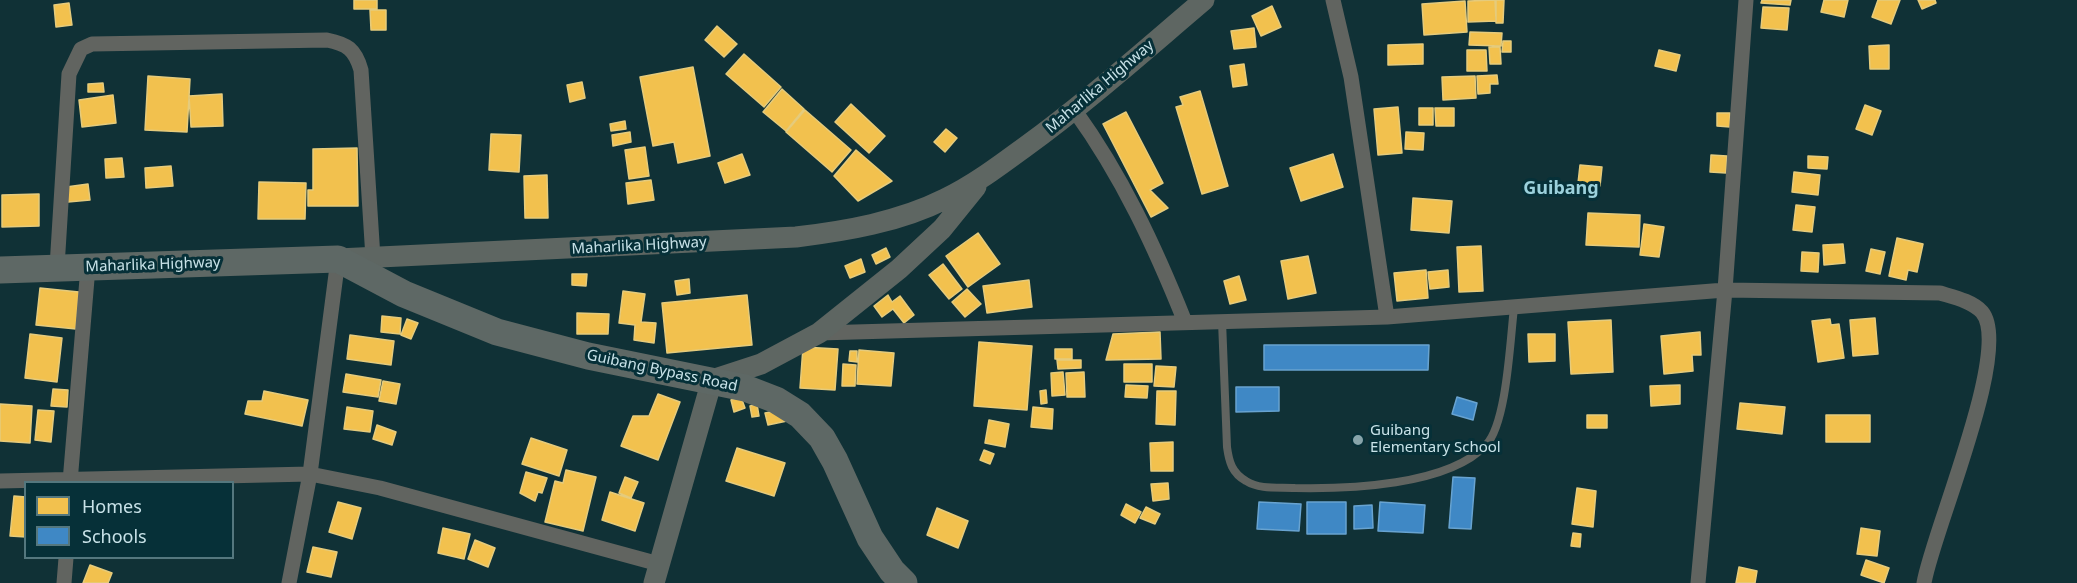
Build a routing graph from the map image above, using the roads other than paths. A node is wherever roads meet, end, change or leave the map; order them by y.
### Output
1 (1204, 0) edge
2 (1334, 0) edge
3 (1746, 0) edge
4 (1075, 111) junction
5 (981, 179) junction
6 (374, 258) junction
7 (338, 259) junction
8 (57, 267) junction
9 (88, 267) junction
10 (0, 270) edge
11 (1725, 290) junction
12 (1514, 308) junction
13 (1387, 317) junction
14 (1222, 321) junction
15 (1185, 322) junction
16 (819, 333) junction
17 (712, 380) junction
18 (310, 474) junction
19 (0, 481) edge
20 (24, 481) edge
21 (70, 481) edge
22 (100, 481) edge
23 (66, 559) edge
24 (656, 574) edge
25 (64, 583) edge
26 (289, 583) edge
27 (904, 583) edge
28 (1698, 583) edge
29 (1924, 583) edge

1 - 4 main road, Maharlika Highway
2 - 13 street
3 - 11 street
4 - 5 main road, Maharlika Highway
4 - 15 street
5 - 6 main road, Maharlika Highway
5 - 16 main road
6 - 7 main road, Maharlika Highway
6 - 8 street
7 - 9 highway, Maharlika Highway
7 - 17 highway, Guibang Bypass Road
7 - 18 street
8 - 9 highway, Maharlika Highway
8 - 10 highway, Maharlika Highway
9 - 21 street
11 - 12 street
11 - 28 street
11 - 29 street
12 - 13 street
12 - 14 lane
13 - 14 street
14 - 15 street
15 - 16 street
16 - 17 main road
17 - 24 main road
17 - 27 highway, Guibang Bypass Road
18 - 22 street
18 - 24 street
18 - 26 street
19 - 20 street
23 - 25 street

